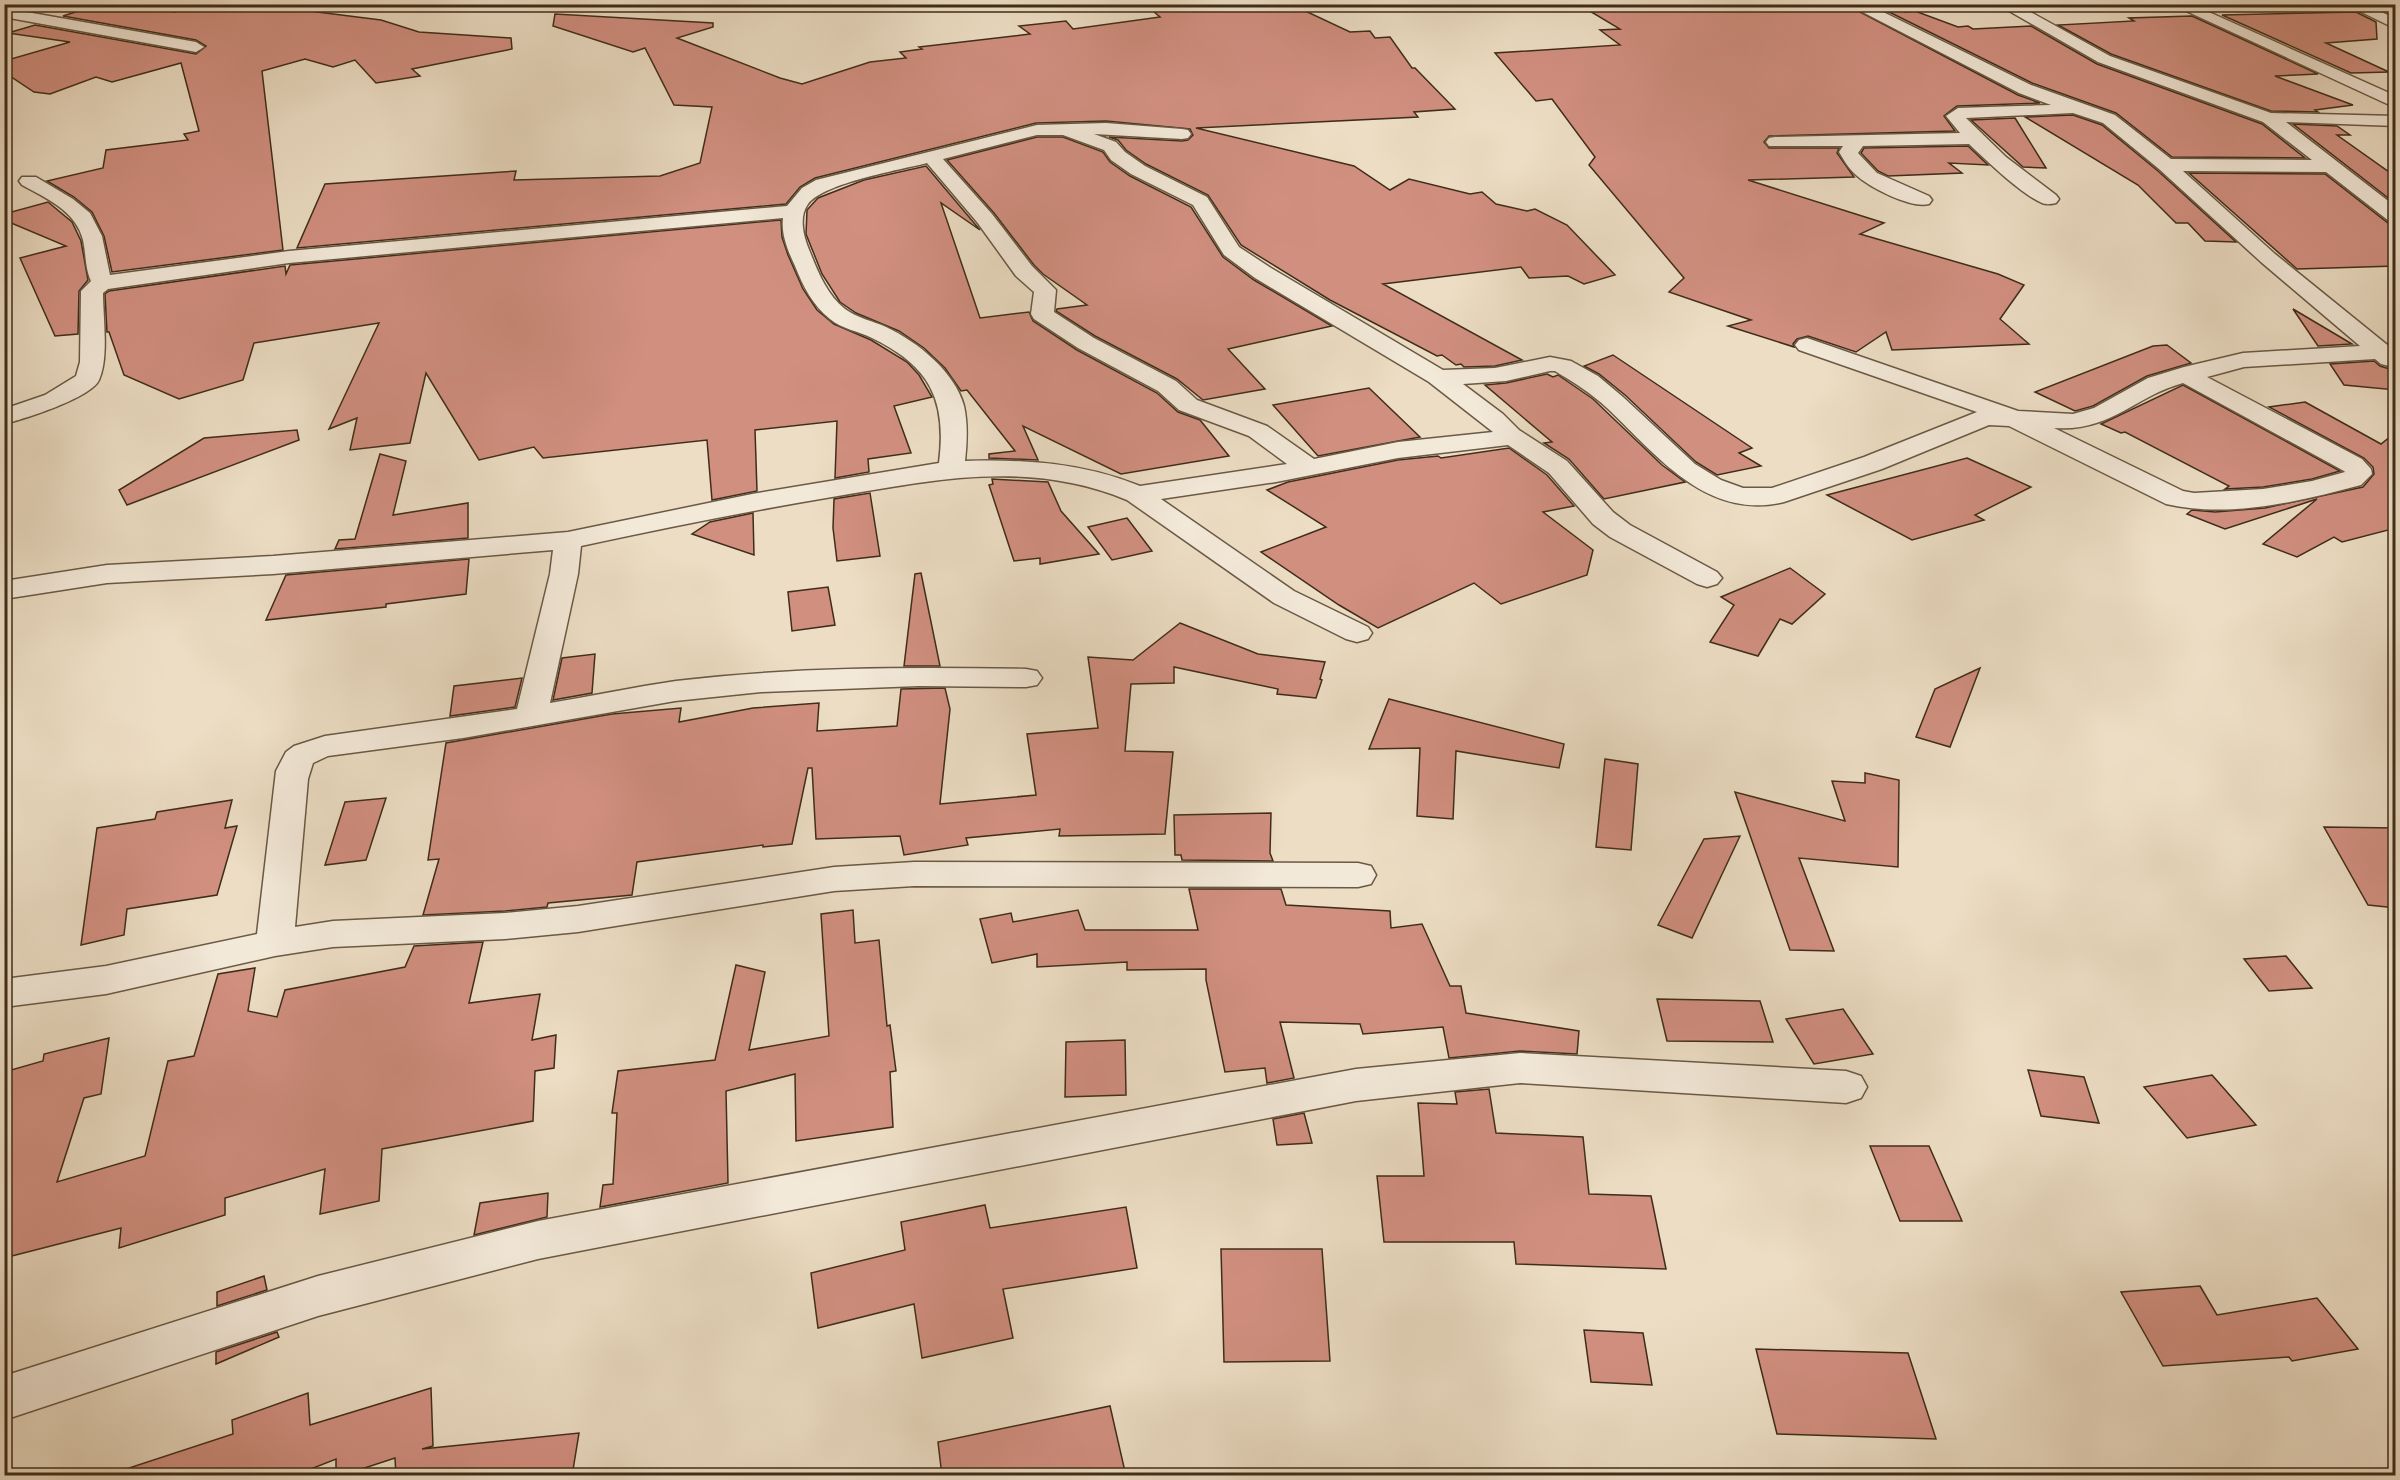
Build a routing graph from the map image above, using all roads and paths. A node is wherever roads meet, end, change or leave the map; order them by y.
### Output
1 (60, 4) edge
2 (1854, 4) edge
3 (2004, 4) edge
4 (2178, 4) edge
5 (2352, 4) edge
6 (4, 12) edge
7 (28, 15) junction
8 (4, 23) edge
9 (2396, 25) edge
10 (196, 46) dead end
11 (2396, 103) edge
12 (2077, 109) junction
13 (2269, 118) junction
14 (2396, 122) edge
15 (1065, 129) junction
16 (1182, 134) dead end
17 (1975, 138) junction
18 (1853, 140) junction
19 (1775, 142) dead end
20 (932, 158) junction
21 (2166, 165) junction
22 (2329, 166) junction
23 (29, 181) dead end
24 (2049, 199) dead end
25 (1922, 200) dead end
26 (794, 211) junction
27 (2396, 217) edge
28 (102, 283) junction
29 (1807, 345) dead end
30 (2388, 358) edge
31 (2184, 374) junction
32 (1438, 376) junction
33 (4, 417) edge
34 (2015, 419) junction
35 (1510, 435) junction
36 (1308, 467) junction
37 (951, 469) junction
38 (1137, 494) junction
39 (568, 540) junction
40 (1707, 578) dead end
41 (4, 590) edge
42 (1356, 633) dead end
43 (1026, 678) dead end
44 (531, 717) junction
45 (1358, 875) dead end
46 (275, 943) junction
47 (4, 993) edge
48 (1846, 1088) dead end
49 (4, 1398) edge

1 - 7 street
2 - 12 street
3 - 13 street
4 - 11 street
5 - 9 street
6 - 7 street
7 - 8 street
7 - 10 street
12 - 17 street
12 - 21 street
13 - 14 street
13 - 22 street
15 - 16 street
15 - 20 street
15 - 32 street
17 - 18 street
17 - 24 street
18 - 19 street
18 - 25 street
20 - 26 street
20 - 36 street
21 - 22 street
21 - 30 street
22 - 27 street
23 - 28 street
26 - 28 street
26 - 37 street
28 - 33 street
29 - 34 street
30 - 31 street
31 - 34 street
31 - 34 street
32 - 34 street
32 - 35 street
35 - 36 street
35 - 40 street
36 - 38 street
37 - 38 street
37 - 39 street
38 - 42 street
39 - 41 street
39 - 44 street
43 - 44 street
44 - 46 street
45 - 46 street
46 - 47 street
48 - 49 street

